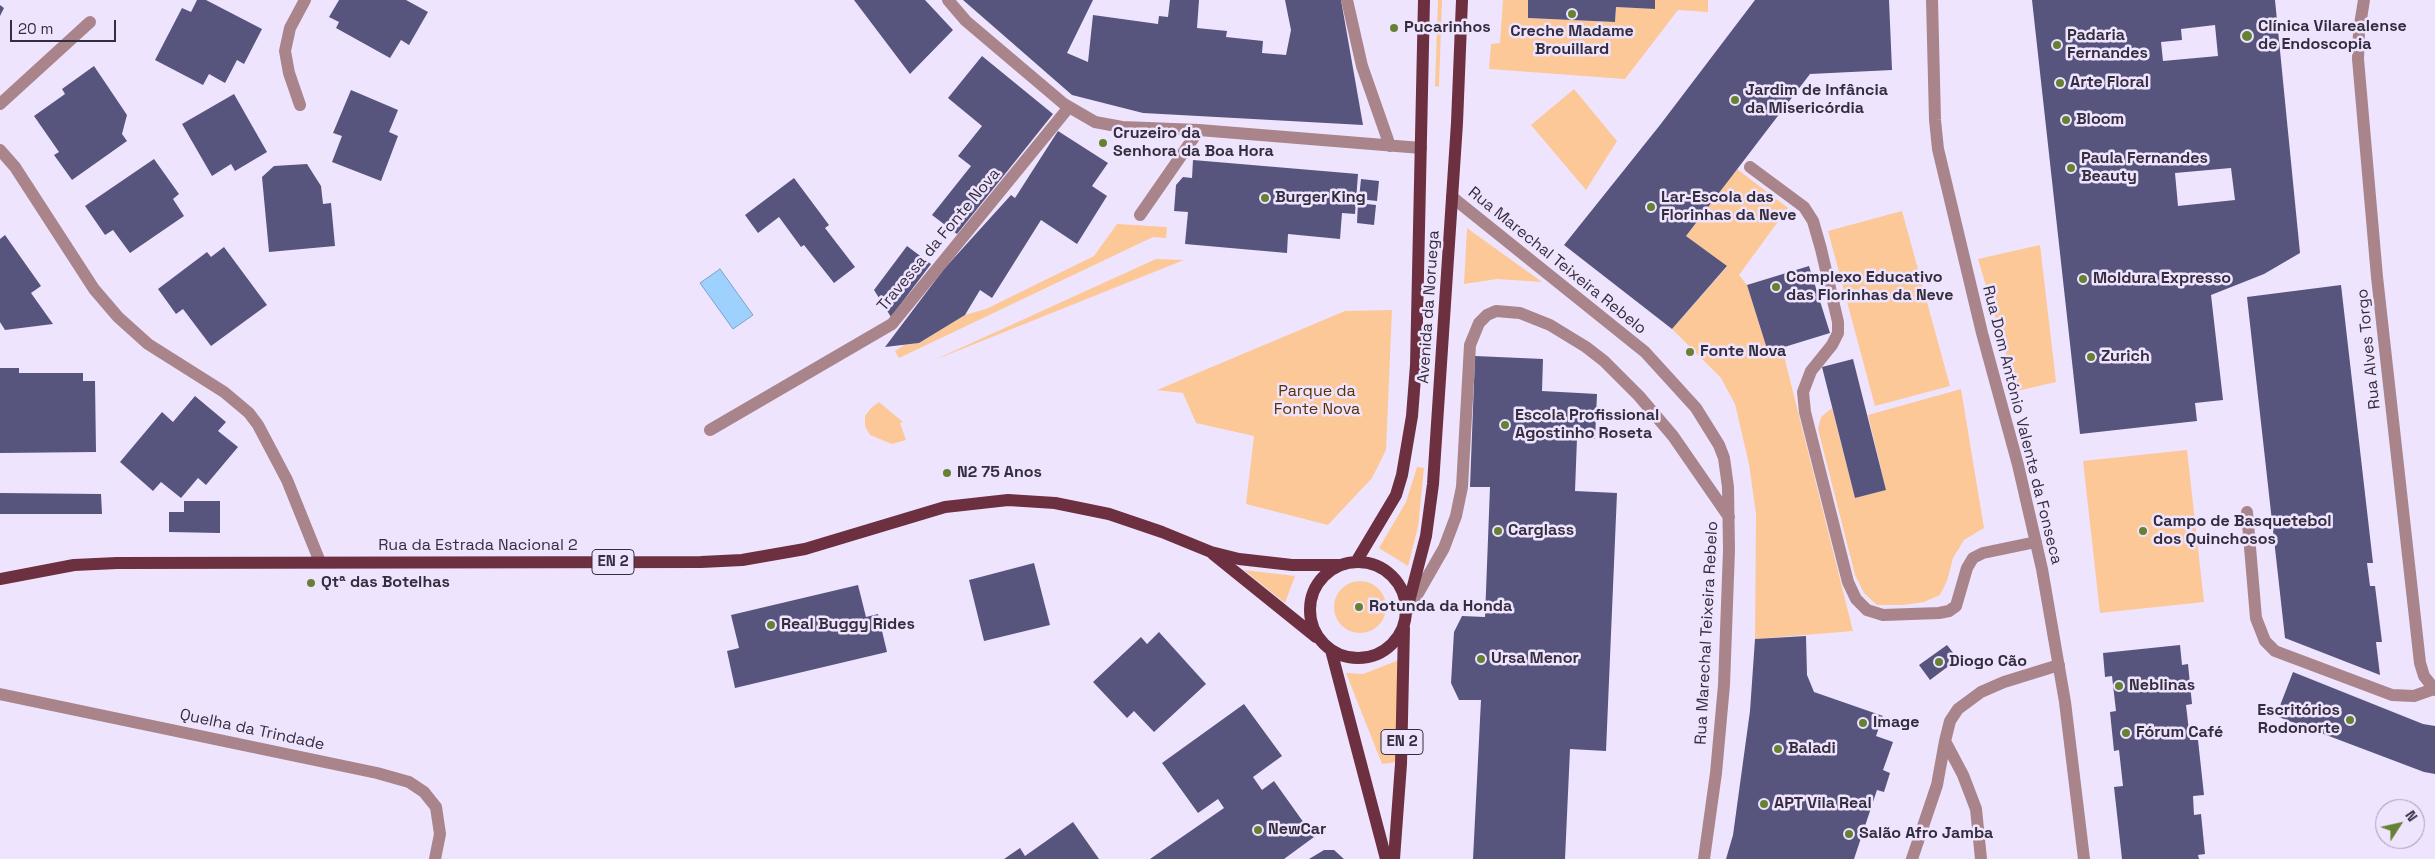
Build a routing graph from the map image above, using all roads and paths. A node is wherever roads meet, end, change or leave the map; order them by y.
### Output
1 (305, 0) edge
2 (948, 0) edge
3 (1347, 0) edge
4 (1424, 0) edge
5 (1462, 0) edge
6 (1932, 0) edge
7 (2364, 0) edge
8 (90, 22) dead end
9 (0, 104) edge
10 (300, 105) dead end
11 (1069, 108) junction
12 (1199, 130) junction
13 (1390, 146) junction
14 (1421, 148) junction
15 (0, 150) edge
16 (1750, 167) dead end
17 (1452, 197) junction
18 (1140, 214) dead end
19 (710, 430) dead end
20 (2247, 512) dead end
21 (1729, 518) junction
22 (2036, 542) junction
23 (1211, 552) junction
24 (320, 562) junction
25 (1356, 562) junction
26 (1340, 565) junction
27 (0, 580) edge
28 (1405, 619) junction
29 (1320, 640) junction
30 (1331, 650) junction
31 (2060, 665) junction
32 (2435, 690) edge
33 (0, 694) edge
34 (1945, 741) junction
35 (435, 859) edge
36 (1386, 859) edge
37 (1394, 859) edge
38 (1704, 859) edge
39 (1912, 859) edge
40 (1981, 859) edge
41 (2084, 859) edge

1 - 10 street
2 - 11 street
3 - 13 street
4 - 14 main road, Avenida da Noruega
5 - 17 main road, Avenida da Noruega
6 - 22 street, Rua Dom António Valente da Fonseca
7 - 32 street, Rua Alves Torgo
8 - 9 street
11 - 12 street
11 - 19 street, Travessa da Fonte Nova
12 - 13 street
12 - 18 street
13 - 14 street
14 - 25 main road, Avenida da Noruega
15 - 24 street
16 - 22 street
17 - 21 street, Rua Marechal Teixeira Rebelo
17 - 28 main road, Avenida da Noruega
20 - 32 street
21 - 28 street
21 - 38 street, Rua Marechal Teixeira Rebelo
22 - 31 street, Rua Dom António Valente da Fonseca
23 - 24 main road, Rua da Estrada Nacional 2 / EN 2
23 - 26 main road, EN 2
23 - 29 main road, EN 2
24 - 27 main road, Rua da Estrada Nacional 2 / EN 2
25 - 26 main road, EN 2
25 - 28 main road, EN 2
26 - 29 main road, EN 2
28 - 30 main road, EN 2
28 - 37 main road, EN 2
29 - 30 main road, EN 2
30 - 36 main road, EN 2
31 - 34 street
31 - 41 street, Rua Dom António Valente da Fonseca
33 - 35 street, Quelha da Trindade
34 - 39 street
34 - 40 street

